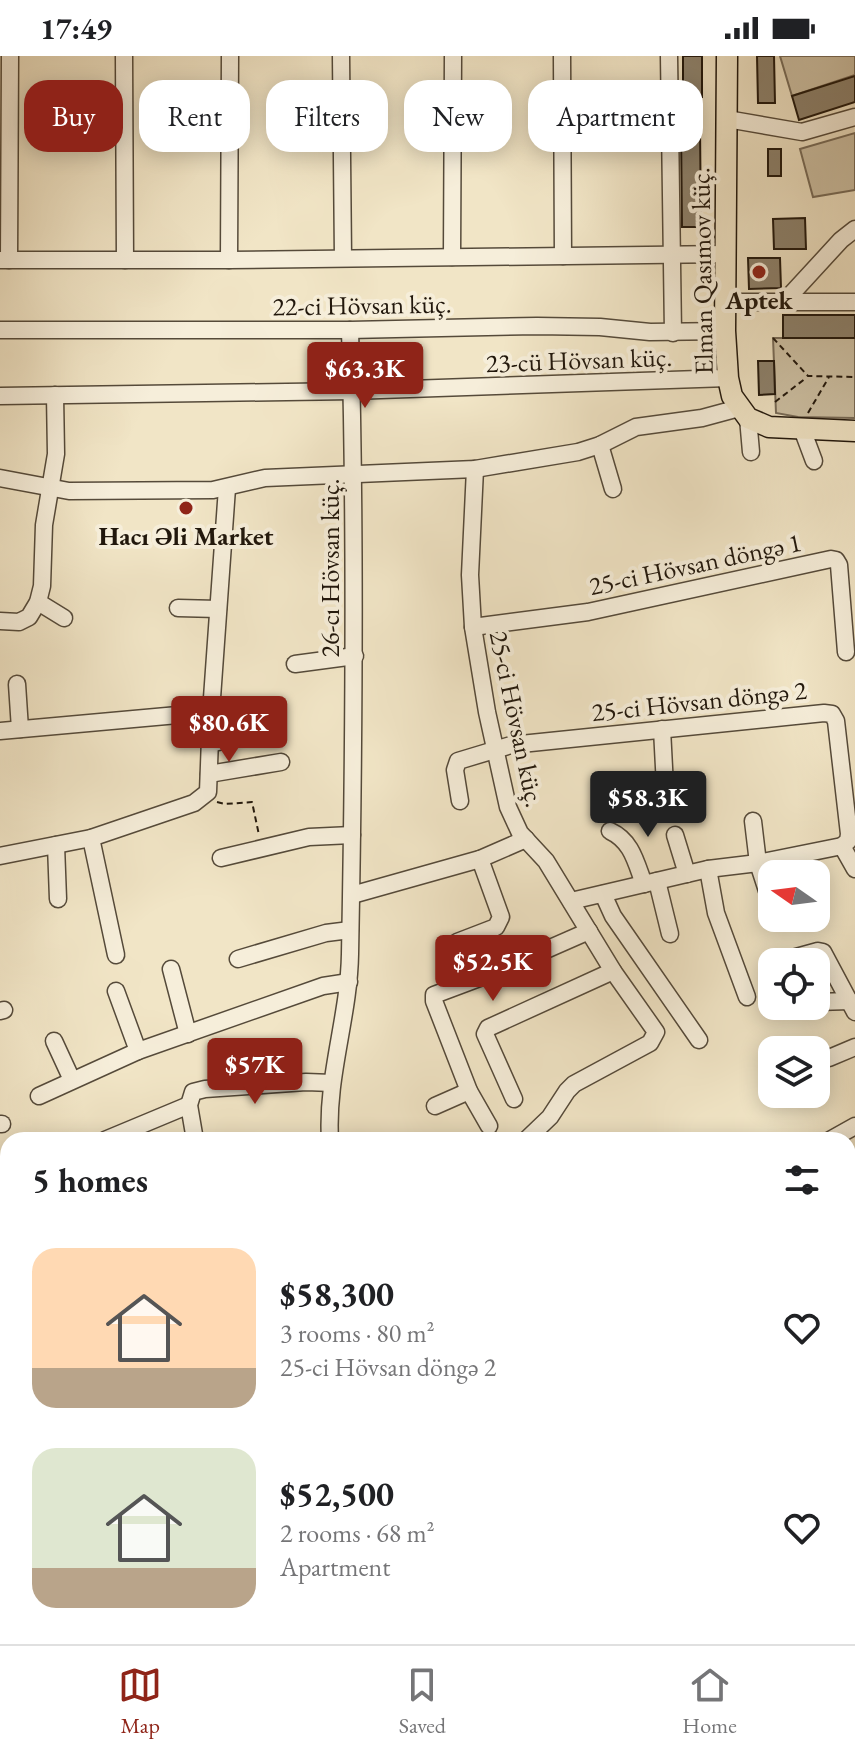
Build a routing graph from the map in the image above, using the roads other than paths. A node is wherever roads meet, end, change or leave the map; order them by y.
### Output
1 (10, 56) edge
2 (124, 56) edge
3 (230, 56) edge
4 (341, 56) edge
5 (453, 56) edge
6 (562, 56) edge
7 (669, 56) edge
8 (727, 56) edge
9 (855, 117) edge
10 (727, 119) junction
11 (855, 229) edge
12 (726, 254) junction
13 (672, 255) junction
14 (563, 256) junction
15 (452, 257) junction
16 (343, 258) junction
17 (4, 260) edge
18 (125, 260) junction
19 (229, 260) junction
20 (726, 302) junction
21 (784, 302) junction
22 (855, 302) edge
23 (0, 330) edge
24 (350, 330) junction
25 (725, 331) junction
26 (673, 333) junction
27 (728, 378) junction
28 (352, 391) junction
29 (55, 395) junction
30 (0, 396) edge
31 (744, 413) junction
32 (804, 423) junction
33 (855, 431) edge
34 (600, 445) junction
35 (751, 452) dead end
36 (814, 461) dead end
37 (475, 469) junction
38 (354, 473) junction
39 (0, 478) edge
40 (227, 488) junction
41 (50, 489) junction
42 (613, 489) dead end
43 (38, 602) junction
44 (178, 608) dead end
45 (218, 609) junction
46 (64, 618) dead end
47 (0, 621) edge
48 (473, 627) junction
49 (846, 652) dead end
50 (355, 656) junction
51 (295, 664) dead end
52 (17, 684) dead end
53 (211, 712) junction
54 (20, 729) junction
55 (662, 729) junction
56 (0, 731) edge
57 (269, 731) dead end
58 (209, 744) junction
59 (494, 750) junction
60 (281, 762) dead end
61 (209, 774) junction
62 (460, 801) dead end
63 (666, 806) dead end
64 (753, 821) dead end
65 (610, 831) dead end
66 (352, 835) junction
67 (675, 835) dead end
68 (91, 838) junction
69 (526, 839) junction
70 (56, 845) junction
71 (842, 846) junction
72 (0, 856) edge
73 (221, 858) dead end
74 (480, 859) junction
75 (773, 860) edge
76 (758, 863) joint
77 (708, 869) junction
78 (855, 869) edge
79 (687, 874) junction
80 (650, 883) junction
81 (603, 894) junction
82 (352, 895) junction
83 (58, 899) dead end
84 (571, 901) junction
85 (350, 930) junction
86 (589, 931) junction
87 (670, 934) dead end
88 (457, 942) dead end
89 (116, 955) dead end
90 (238, 959) dead end
91 (830, 965) edge
92 (171, 969) dead end
93 (613, 971) junction
94 (349, 982) junction
95 (116, 991) dead end
96 (747, 997) dead end
97 (830, 1004) edge
98 (852, 1007) edge
99 (188, 1034) junction
100 (699, 1040) dead end
101 (54, 1041) dead end
102 (855, 1047) edge
103 (138, 1051) junction
104 (830, 1058) edge
105 (72, 1080) junction
106 (332, 1083) junction
107 (469, 1091) junction
108 (39, 1096) dead end
109 (514, 1099) dead end
110 (189, 1105) junction
111 (435, 1106) dead end
112 (489, 1126) dead end
113 (124, 1132) edge
114 (194, 1132) edge
115 (330, 1132) edge
116 (534, 1132) edge

1 - 17 street
2 - 18 street
3 - 19 street
4 - 16 street
5 - 15 street
6 - 14 street
7 - 13 street
8 - 10 main road, Elman Qasımov küç.
9 - 10 street
10 - 12 main road, Elman Qasımov küç.
11 - 21 street
12 - 13 street
12 - 20 main road, Elman Qasımov küç.
13 - 14 street
13 - 26 street
14 - 15 street
15 - 16 street
16 - 19 street
17 - 18 street
18 - 19 street
20 - 21 street
20 - 25 main road, Elman Qasımov küç.
21 - 22 street
23 - 24 street, 22-ci Hövsan küç.
24 - 26 street, 22-ci Hövsan küç.
24 - 28 street, 26-cı Hövsan küç.
25 - 26 street, 22-ci Hövsan küç.
25 - 27 main road, Elman Qasımov küç.
27 - 28 street, 23-cü Hövsan küç.
27 - 31 main road, Elman Qasımov küç.
28 - 29 street, 23-cü Hövsan küç.
28 - 38 street, 26-cı Hövsan küç.
29 - 30 street, 23-cü Hövsan küç.
29 - 41 street
31 - 32 main road
31 - 34 street
31 - 35 street
32 - 33 main road
32 - 36 street
34 - 37 street
34 - 42 street
37 - 38 street
37 - 48 street, 25-ci Hövsan küç.
38 - 40 street
38 - 50 street, 26-cı Hövsan küç.
39 - 41 street
40 - 41 street
40 - 45 street
41 - 43 street
43 - 46 street
43 - 47 street
44 - 45 street
45 - 53 street
48 - 49 street, 25-ci Hövsan döngə 1
48 - 59 street, 25-ci Hövsan küç.
50 - 51 street
50 - 66 street, 26-cı Hövsan küç.
52 - 54 street
53 - 54 street
53 - 58 street
54 - 56 street
55 - 59 street, 25-ci Hövsan döngə 2
55 - 63 street
55 - 71 street, 25-ci Hövsan döngə 2
57 - 58 street
58 - 61 street
59 - 62 street, 25-ci Hövsan döngə 2
59 - 69 street, 25-ci Hövsan küç.
60 - 61 street
61 - 68 street
64 - 76 street
65 - 80 street
66 - 73 street
66 - 82 street, 26-cı Hövsan küç.
67 - 79 street
68 - 70 street
68 - 89 street
69 - 74 street
69 - 84 street, 25-ci Hövsan küç.
70 - 72 street
70 - 83 street
71 - 75 street
71 - 78 street
74 - 82 street
74 - 88 street
76 - 77 street
77 - 79 street
77 - 96 street
79 - 80 street
80 - 81 street
80 - 87 street
81 - 84 street
81 - 100 street
82 - 85 street, 26-cı Hövsan küç.
84 - 86 street, 25-ci Hövsan küç.
85 - 90 street
85 - 94 street, 26-cı Hövsan küç.
86 - 93 street, 25-ci Hövsan küç.
86 - 107 street
91 - 98 street
92 - 99 street
93 - 109 street
93 - 116 street, 25-ci Hövsan küç.
94 - 99 street
94 - 106 street, 26-cı Hövsan küç.
95 - 103 street
97 - 98 street
99 - 103 street
101 - 105 street
102 - 104 street
103 - 105 street
105 - 108 street
106 - 110 street
106 - 115 street, 26-cı Hövsan küç.
107 - 111 street
107 - 112 street
110 - 113 street
110 - 114 street

